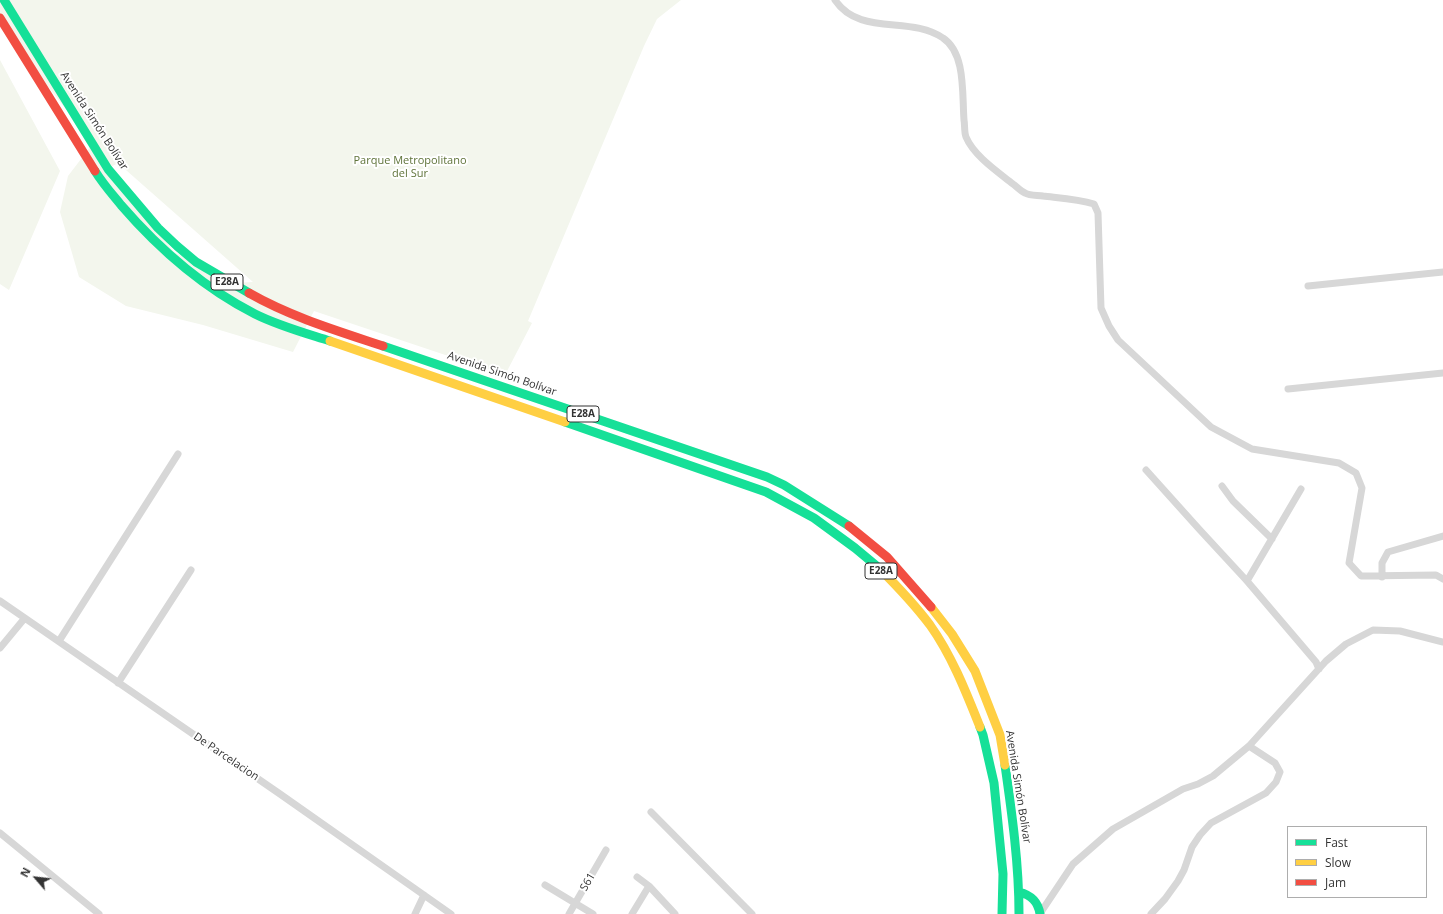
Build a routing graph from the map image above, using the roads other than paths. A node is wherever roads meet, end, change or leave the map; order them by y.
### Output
1 (4, 0) edge
2 (834, 0) edge
3 (0, 18) edge
4 (1443, 272) edge
5 (1308, 286) dead end
6 (1443, 372) edge
7 (1288, 389) dead end
8 (548, 402) junction
9 (543, 414) junction
10 (178, 454) dead end
11 (1146, 470) dead end
12 (1222, 486) dead end
13 (1301, 488) dead end
14 (1443, 536) edge
15 (1272, 539) junction
16 (190, 570) dead end
17 (1382, 577) junction
18 (1443, 579) edge
19 (1247, 581) junction
20 (0, 601) edge
21 (24, 619) junction
22 (59, 641) junction
23 (1443, 642) edge
24 (0, 648) edge
25 (1319, 669) junction
26 (118, 683) junction
27 (1249, 746) junction
28 (651, 812) dead end
29 (0, 833) edge
30 (606, 850) dead end
31 (637, 877) dead end
32 (545, 885) dead end
33 (649, 886) junction
34 (1019, 892) junction
35 (424, 895) junction
36 (575, 903) junction
37 (667, 911) edge
38 (1040, 913) edge
39 (99, 914) edge
40 (415, 914) edge
41 (451, 914) edge
42 (569, 914) edge
43 (592, 914) edge
44 (632, 914) edge
45 (675, 914) edge
46 (752, 914) edge
47 (1002, 914) edge
48 (1019, 914) edge
49 (1151, 914) edge

1 - 8 main road, Avenida Simón Bolívar / E28A
2 - 17 street
3 - 9 main road, E28A
4 - 5 street
6 - 7 street
8 - 9 main road
8 - 34 main road, Avenida Simón Bolívar / E28A
9 - 47 main road, E28A
10 - 22 street
11 - 19 street
12 - 15 street
13 - 15 street
14 - 17 street
15 - 19 street
16 - 26 street
17 - 18 street
19 - 25 street
20 - 21 street, De Parcelacion
21 - 22 street, De Parcelacion
21 - 24 street
22 - 26 street, De Parcelacion
23 - 25 street
25 - 27 street
26 - 35 street, De Parcelacion
27 - 38 street
27 - 49 street
28 - 46 street
29 - 39 street
30 - 36 street, S61
31 - 33 street
32 - 36 street
33 - 37 street
33 - 44 street
34 - 38 main road
34 - 48 main road, Avenida Simón Bolívar / E28A
35 - 40 street
35 - 41 street, De Parcelacion
36 - 42 street, S61
36 - 43 street
37 - 45 street

